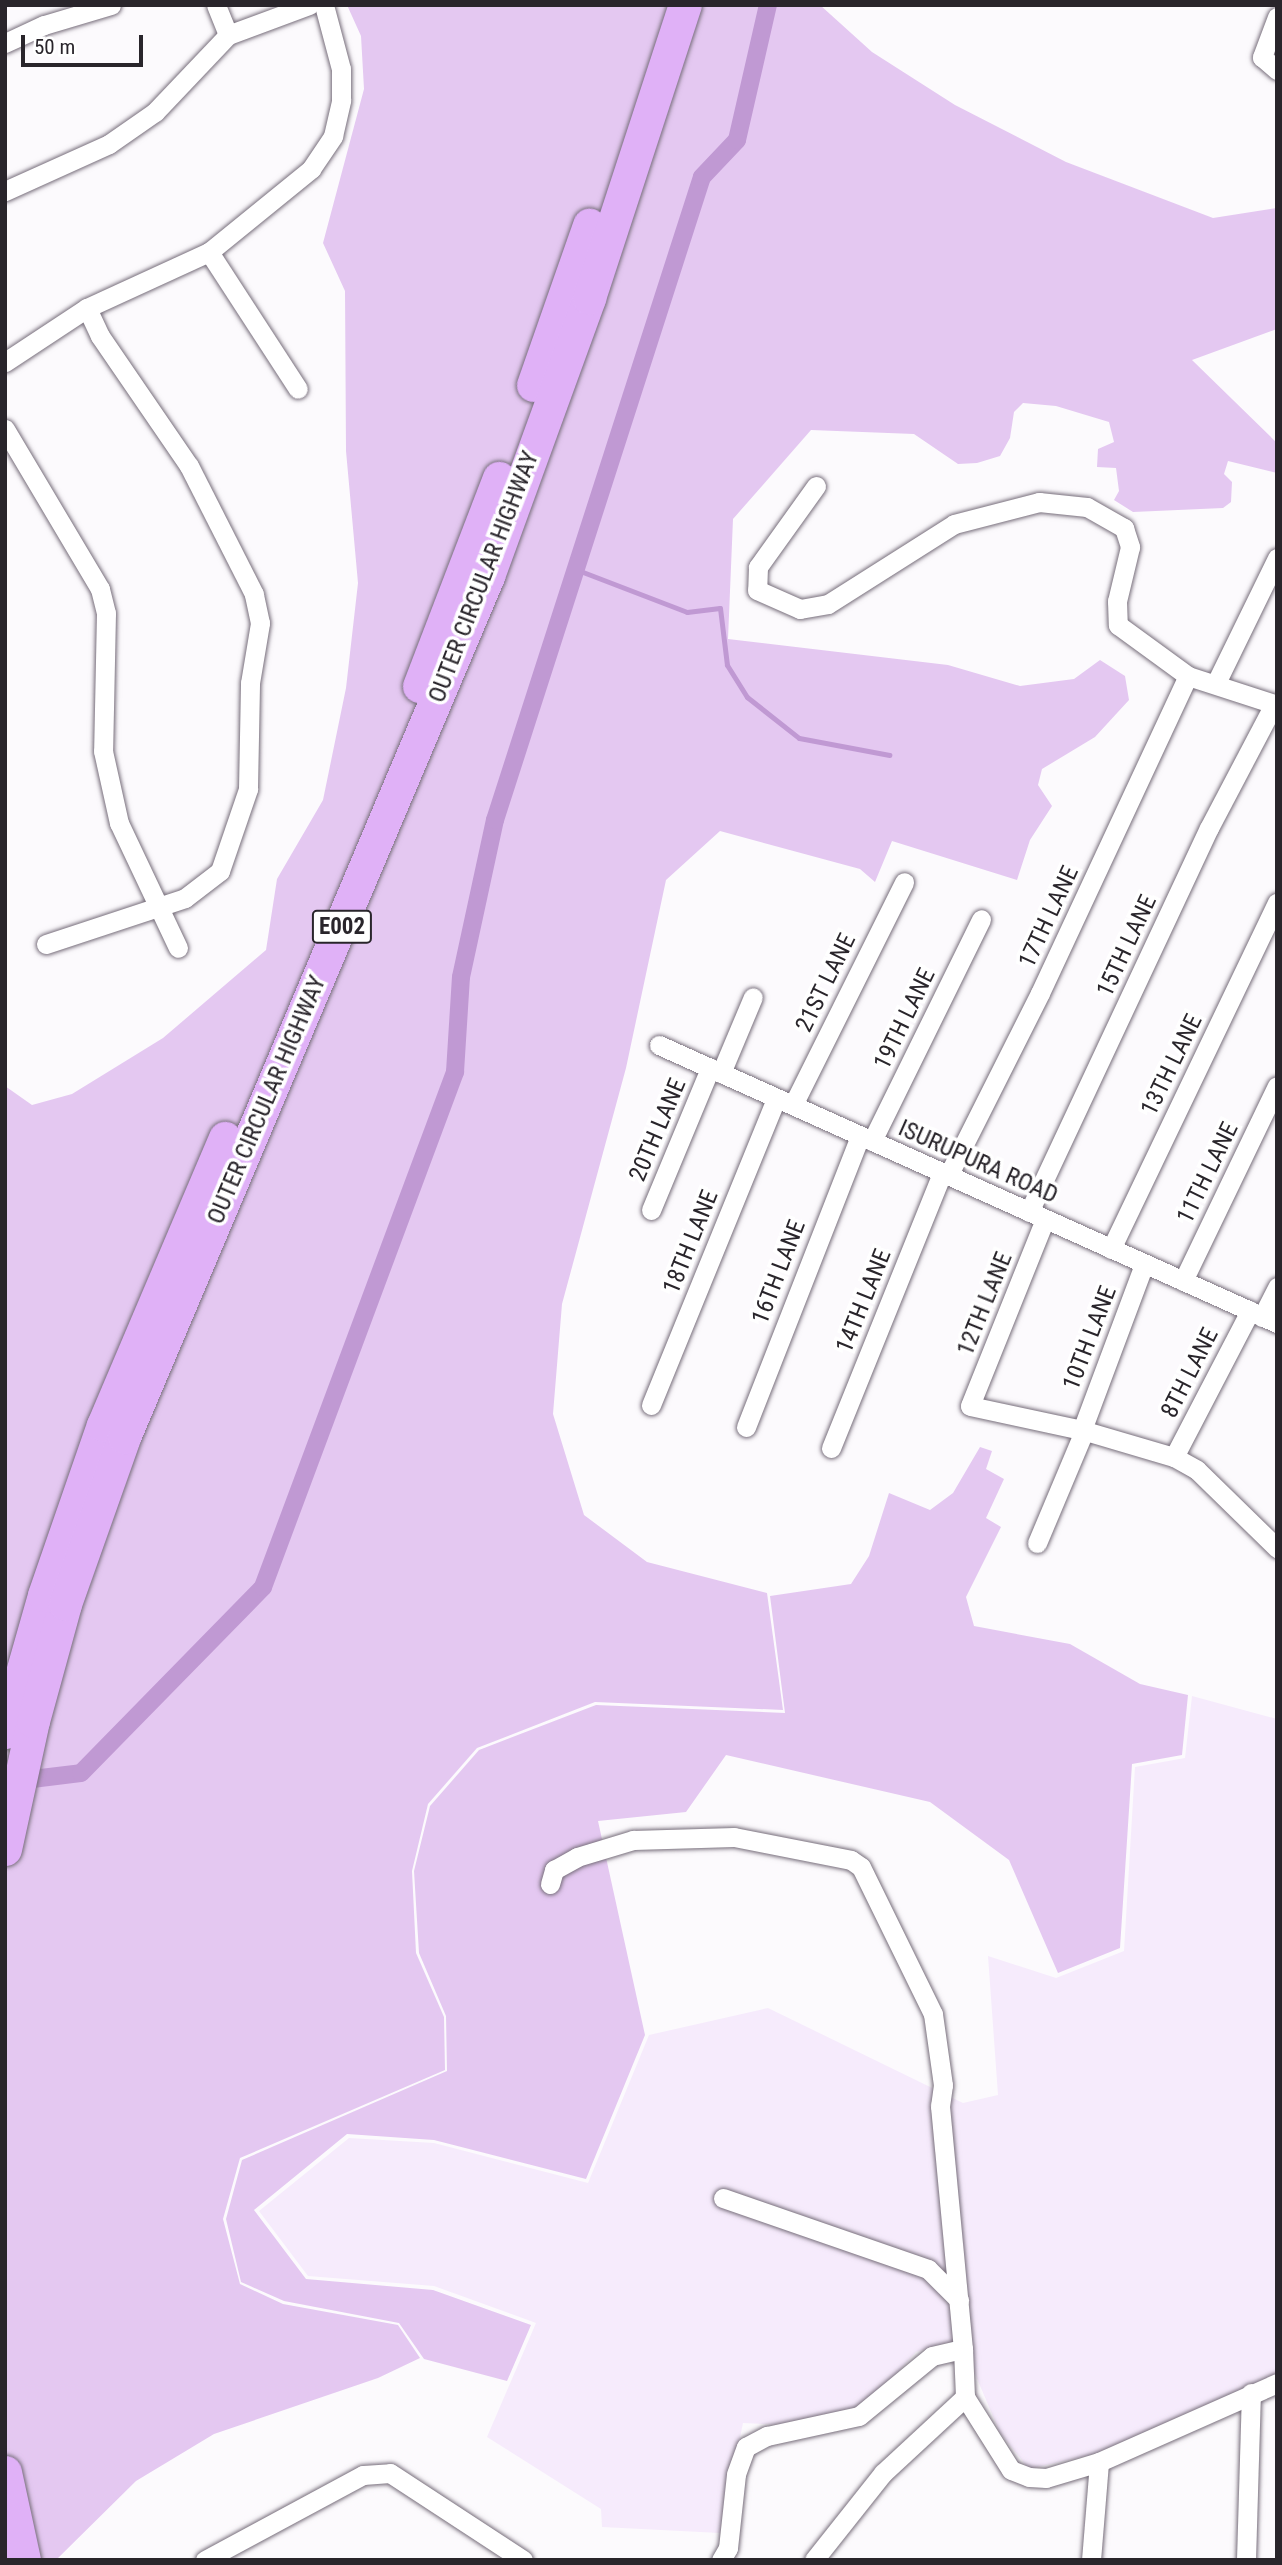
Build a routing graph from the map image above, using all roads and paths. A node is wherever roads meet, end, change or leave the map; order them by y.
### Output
1 (110, 5) edge
2 (216, 5) edge
3 (309, 5) edge
4 (324, 5) edge
5 (661, 5) edge
6 (685, 5) edge
7 (1277, 17) edge
8 (228, 34) junction
9 (5, 43) edge
10 (1277, 70) edge
11 (5, 191) edge
12 (209, 252) junction
13 (87, 308) junction
14 (5, 362) edge
15 (298, 389) dead end
16 (5, 429) edge
17 (816, 486) dead end
18 (1277, 558) edge
19 (1188, 676) junction
20 (1216, 683) junction
21 (1275, 704) edge
22 (904, 882) dead end
23 (1277, 904) edge
24 (157, 906) junction
25 (981, 919) dead end
26 (46, 944) dead end
27 (178, 948) dead end
28 (753, 997) dead end
29 (659, 1045) dead end
30 (715, 1071) junction
31 (1277, 1086) edge
32 (784, 1102) junction
33 (866, 1138) junction
34 (945, 1174) junction
35 (651, 1210) dead end
36 (1037, 1215) junction
37 (1111, 1249) junction
38 (1144, 1264) junction
39 (1183, 1281) junction
40 (1277, 1287) edge
41 (1263, 1317) edge
42 (651, 1405) dead end
43 (746, 1427) dead end
44 (1083, 1430) junction
45 (831, 1448) dead end
46 (1174, 1457) junction
47 (1037, 1543) dead end
48 (1275, 1543) edge
49 (5, 1732) edge
50 (5, 1849) edge
51 (550, 1884) dead end
52 (723, 2198) dead end
53 (959, 2300) junction
54 (963, 2348) junction
55 (1277, 2383) edge
56 (1251, 2393) junction
57 (965, 2397) junction
58 (1099, 2462) junction
59 (5, 2472) edge
60 (24, 2560) edge
61 (205, 2560) edge
62 (523, 2560) edge
63 (721, 2560) edge
64 (814, 2560) edge
65 (1091, 2560) edge
66 (1246, 2560) edge

1 - 9 street
2 - 8 street
3 - 8 street
4 - 12 street
5 - 49 highway, OUTER CIRCULAR HIGHWAY / E002
6 - 50 highway, OUTER CIRCULAR HIGHWAY / E002
7 - 10 street
8 - 11 street
12 - 13 street
12 - 15 street
13 - 14 street
13 - 24 street
16 - 24 street
17 - 19 street
18 - 20 street
19 - 20 street
19 - 34 street, 17TH LANE
20 - 21 street
21 - 36 street, 15TH LANE
22 - 32 street, 21ST LANE
23 - 37 street, 13TH LANE
24 - 26 street
24 - 27 street
25 - 33 street, 19TH LANE
28 - 30 street, 20TH LANE
29 - 30 street, ISURUPURA ROAD
30 - 32 street, ISURUPURA ROAD
30 - 35 street, 20TH LANE
31 - 39 street, 11TH LANE
32 - 33 street, ISURUPURA ROAD
32 - 42 street, 18TH LANE
33 - 34 street, ISURUPURA ROAD
33 - 43 street, 16TH LANE
34 - 36 street, ISURUPURA ROAD
34 - 45 street, 14TH LANE
36 - 37 street, ISURUPURA ROAD
36 - 44 street, 12TH LANE
37 - 38 street, ISURUPURA ROAD
38 - 39 street, ISURUPURA ROAD
38 - 44 street, 10TH LANE
39 - 41 street, ISURUPURA ROAD
40 - 41 street, 8TH LANE
41 - 46 street, 8TH LANE
44 - 46 street
44 - 47 street, 10TH LANE
46 - 48 street
51 - 53 street
52 - 53 street
53 - 54 street
54 - 57 street
54 - 63 street
55 - 56 street
56 - 58 street
56 - 66 street
57 - 58 street
57 - 64 street
58 - 65 street
59 - 60 highway
61 - 62 street

